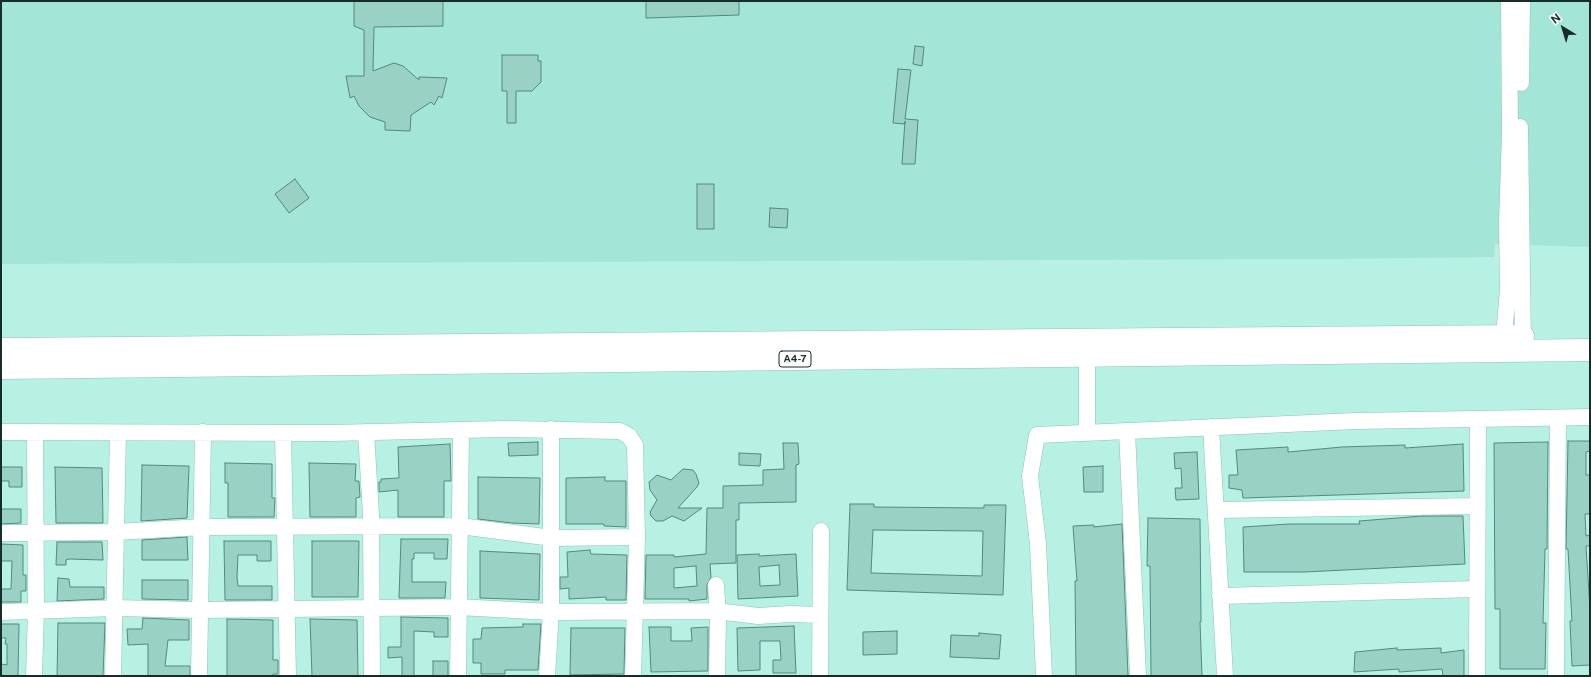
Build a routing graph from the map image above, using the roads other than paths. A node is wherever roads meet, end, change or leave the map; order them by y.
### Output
1 (1509, 1) edge
2 (1522, 1) edge
3 (1590, 336) edge
4 (1513, 344) junction
5 (1, 349) edge
6 (1590, 350) edge
7 (1087, 356) junction
8 (1, 368) edge
9 (1590, 417) edge
10 (1558, 418) junction
11 (1478, 419) junction
12 (1211, 427) junction
13 (551, 429) junction
14 (460, 430) junction
15 (1127, 431) junction
16 (1, 432) edge
17 (35, 432) junction
18 (203, 432) junction
19 (366, 432) junction
20 (118, 433) junction
21 (283, 433) junction
22 (1087, 433) junction
23 (1478, 506) junction
24 (1216, 510) junction
25 (371, 526) junction
26 (460, 526) junction
27 (202, 527) junction
28 (285, 528) junction
29 (821, 531) dead end
30 (1, 532) edge
31 (116, 532) junction
32 (36, 534) junction
33 (637, 537) junction
34 (552, 538) junction
35 (716, 586) dead end
36 (1477, 589) junction
37 (1220, 596) junction
38 (371, 607) junction
39 (458, 607) junction
40 (115, 608) junction
41 (287, 608) junction
42 (36, 610) junction
43 (200, 610) junction
44 (717, 611) junction
45 (1, 612) edge
46 (551, 612) junction
47 (633, 612) junction
48 (820, 615) junction
49 (34, 676) edge
50 (114, 676) edge
51 (199, 676) edge
52 (288, 676) edge
53 (372, 676) edge
54 (458, 676) edge
55 (547, 676) edge
56 (633, 676) edge
57 (717, 676) edge
58 (820, 676) edge
59 (1044, 676) edge
60 (1138, 676) edge
61 (1224, 676) edge
62 (1477, 676) edge
63 (1556, 676) edge

1 - 4 street
2 - 4 street
3 - 4 highway, A4-7
4 - 5 highway, A4-7
4 - 6 highway, A4-7
4 - 7 highway, A4-7
7 - 8 highway, A4-7
7 - 22 street
9 - 10 street
10 - 11 street
10 - 63 street
11 - 12 street
11 - 23 street
12 - 15 street
12 - 24 street
13 - 14 street
13 - 33 street
13 - 34 street
14 - 19 street
14 - 26 street
15 - 22 street
15 - 60 street
16 - 17 street
17 - 20 street
17 - 32 street
18 - 20 street
18 - 21 street
18 - 27 street
19 - 21 street
19 - 25 street
20 - 31 street
21 - 28 street
22 - 59 street
23 - 24 street
23 - 36 street
24 - 37 street
25 - 26 street
25 - 28 street
25 - 38 street
26 - 34 street
26 - 39 street
27 - 28 street
27 - 31 street
27 - 43 street
28 - 41 street
29 - 48 street
30 - 32 street
31 - 32 street
31 - 40 street
32 - 42 street
33 - 34 street
33 - 47 street
34 - 46 street
35 - 44 street
36 - 37 street
36 - 62 street
37 - 61 street
38 - 39 street
38 - 41 street
38 - 53 street
39 - 46 street
39 - 54 street
40 - 42 street
40 - 43 street
40 - 50 street
41 - 43 street
41 - 52 street
42 - 45 street
42 - 49 street
43 - 51 street
44 - 47 street
44 - 48 street
44 - 57 street
46 - 47 street
46 - 55 street
47 - 56 street
48 - 58 street

